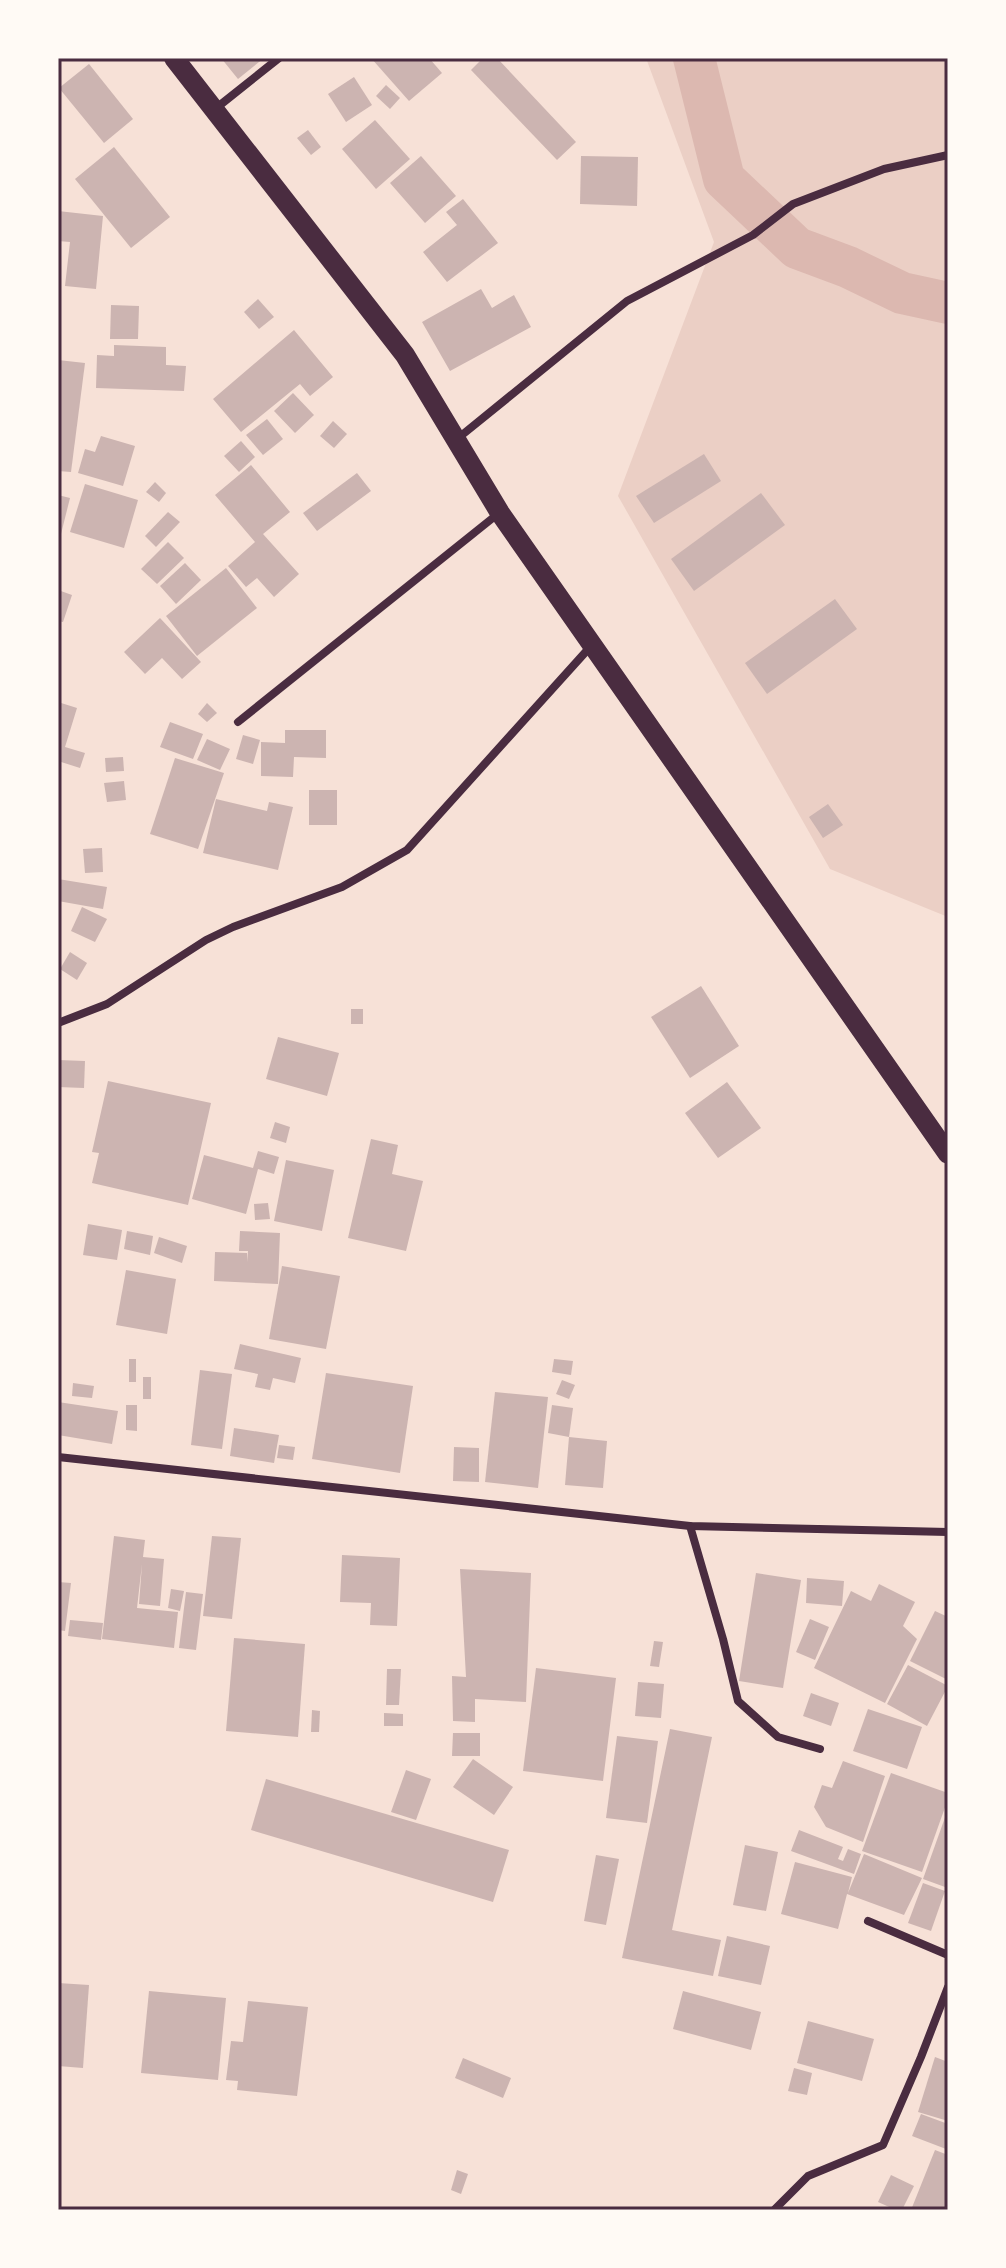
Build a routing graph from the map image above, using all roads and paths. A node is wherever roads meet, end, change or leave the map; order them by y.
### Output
1 (174, 58) edge
2 (279, 58) edge
3 (214, 109) junction
4 (948, 155) edge
5 (455, 440) junction
6 (500, 513) junction
7 (592, 646) junction
8 (238, 722) dead end
9 (58, 1023) edge
10 (948, 1154) edge
11 (58, 1457) edge
12 (690, 1526) junction
13 (948, 1532) edge
14 (820, 1749) dead end
15 (868, 1921) dead end
16 (948, 1955) edge
17 (948, 1987) edge
18 (774, 2210) edge

1 - 3 main road
2 - 3 street
3 - 5 main road
4 - 5 street
5 - 6 main road
6 - 7 main road
6 - 8 street
7 - 9 street
7 - 10 main road
11 - 12 street
12 - 13 street
12 - 14 street
15 - 16 street
17 - 18 street

